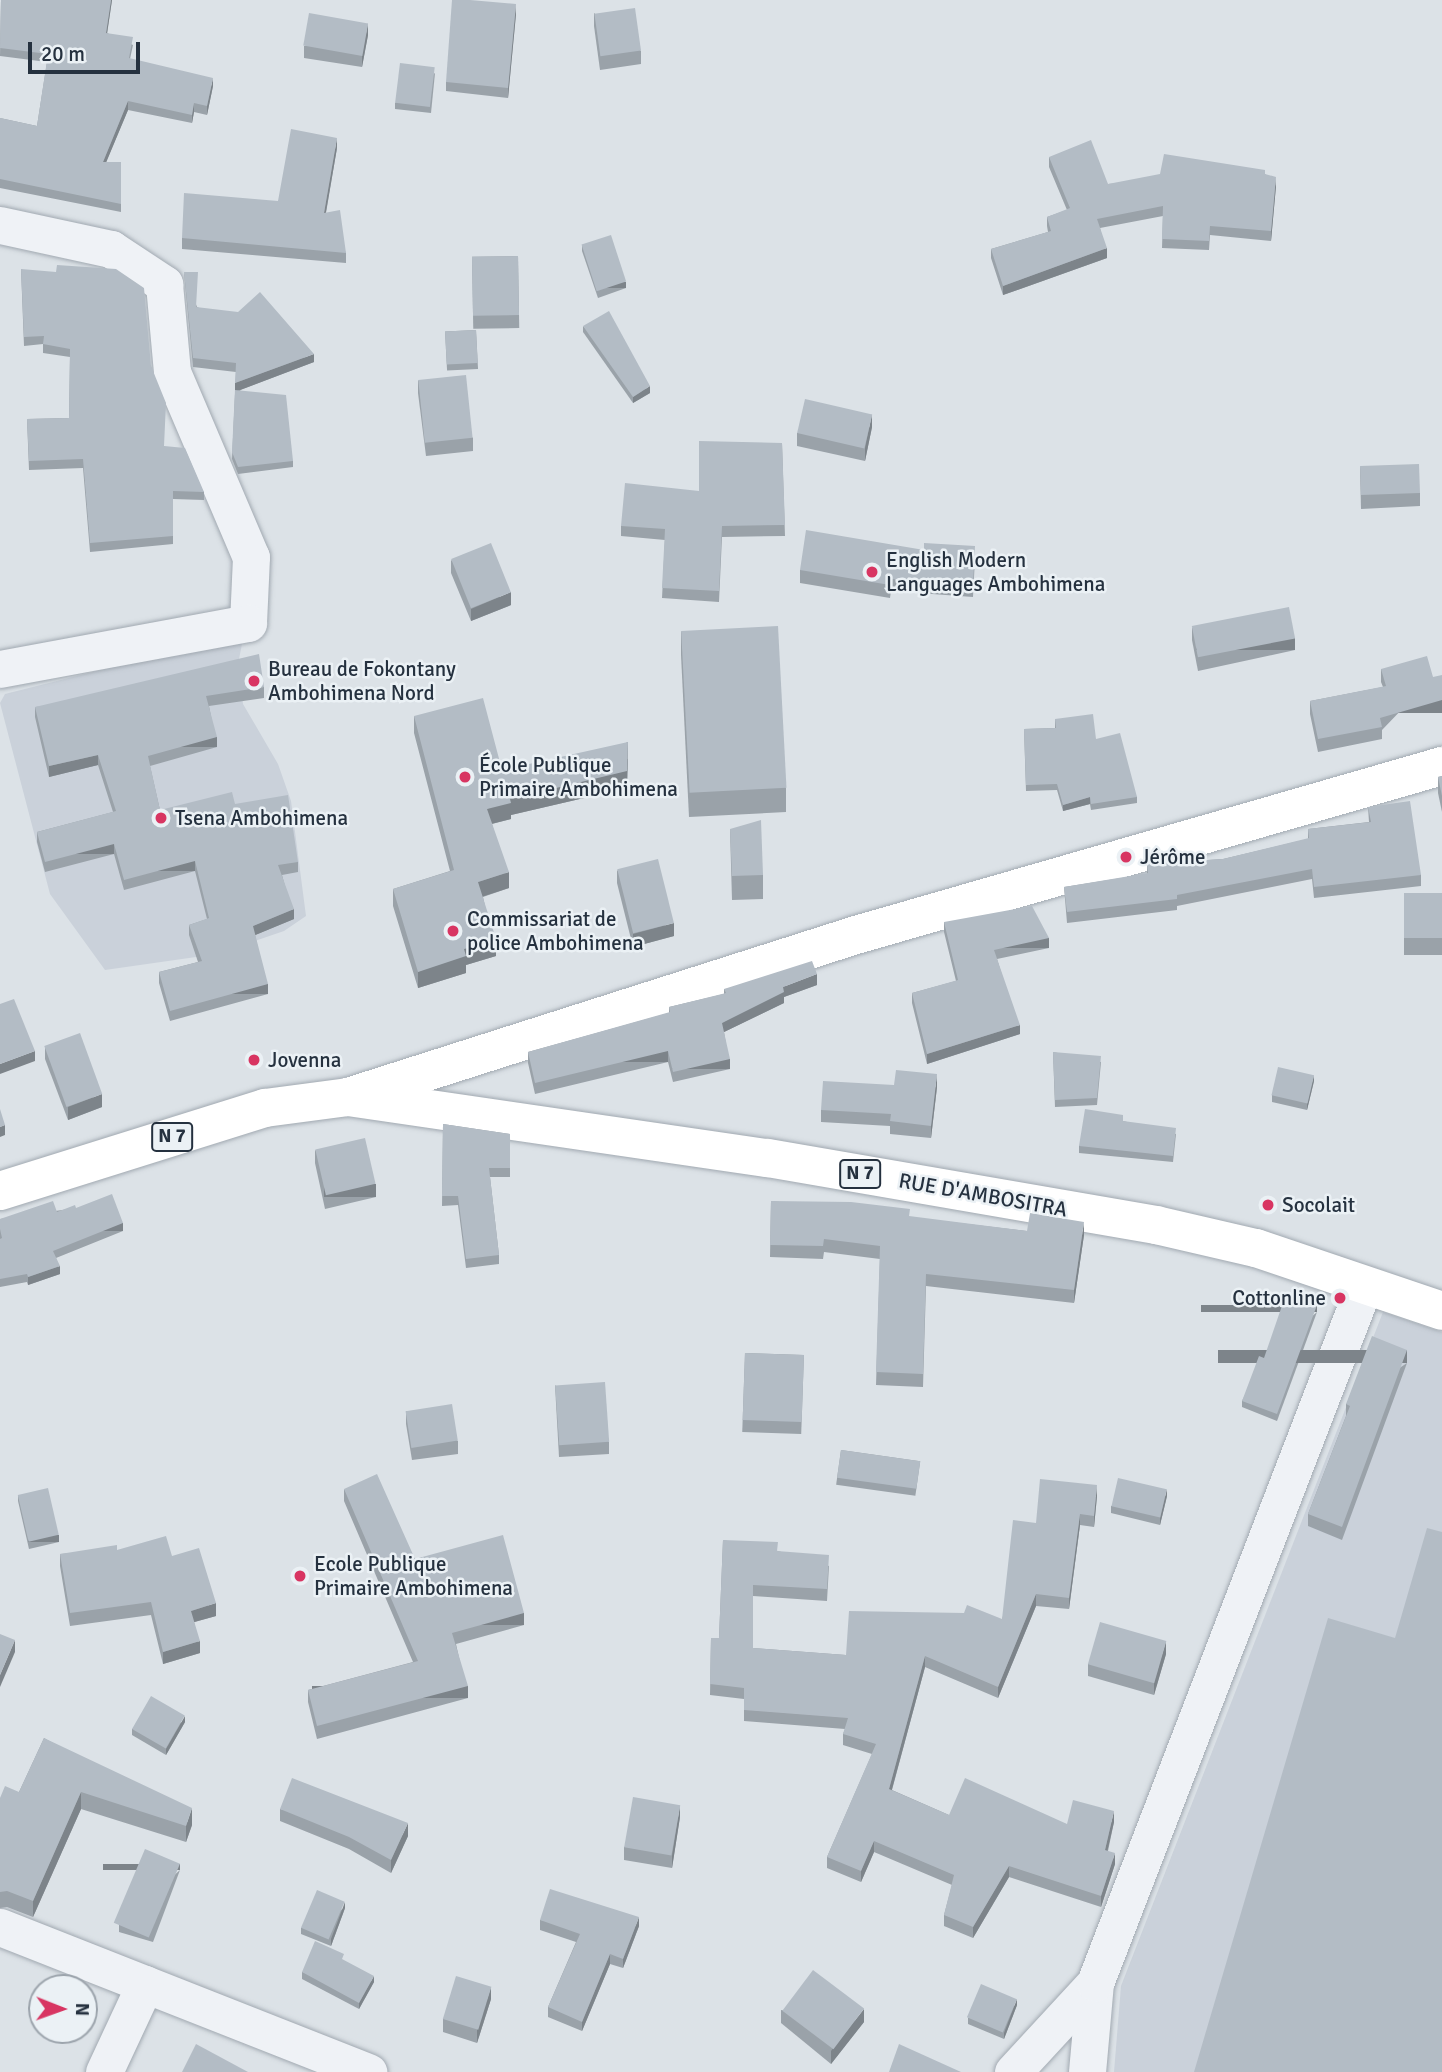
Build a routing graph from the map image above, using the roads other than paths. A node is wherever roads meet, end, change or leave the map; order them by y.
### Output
1 (0, 225) edge
2 (0, 669) edge
3 (1442, 766) edge
4 (348, 1097) junction
5 (0, 1191) edge
6 (1364, 1286) junction
7 (1442, 1311) edge
8 (0, 1927) edge
9 (1095, 1983) junction
10 (145, 1984) junction
11 (104, 2072) edge
12 (368, 2072) edge
13 (1013, 2072) edge
14 (1087, 2072) edge

1 - 2 street
3 - 4 main road
4 - 5 main road, N 7
4 - 6 main road, RUE D'AMBOSITRA / N 7
6 - 7 main road, RUE D'AMBOSITRA / N 7
6 - 9 street
8 - 10 street
9 - 13 street
9 - 14 street
10 - 11 street
10 - 12 street

